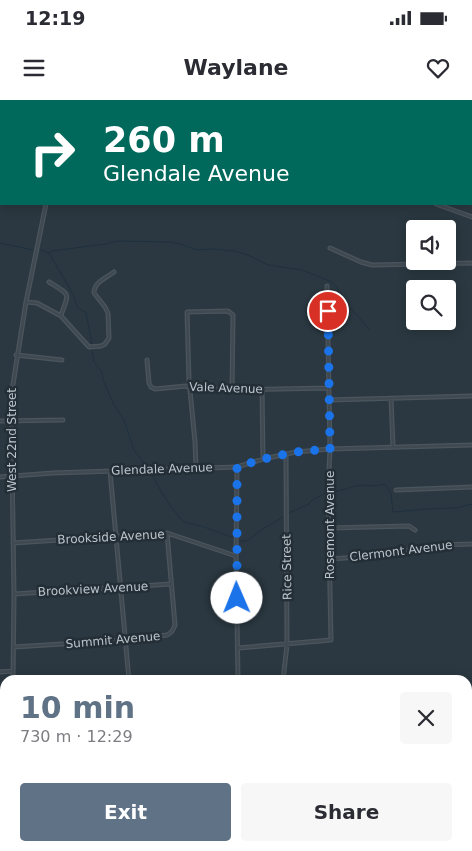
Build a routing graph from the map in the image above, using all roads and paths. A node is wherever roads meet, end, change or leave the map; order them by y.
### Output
1 (46, 205) edge
2 (439, 205) edge
3 (472, 217) edge
4 (330, 248) dead end
5 (472, 263) edge
6 (114, 272) dead end
7 (49, 282) dead end
8 (327, 286) dead end
9 (26, 302) junction
10 (61, 316) junction
11 (16, 355) junction
12 (62, 360) dead end
13 (147, 360) dead end
14 (190, 388) junction
15 (328, 388) junction
16 (232, 390) junction
17 (262, 390) junction
18 (472, 396) edge
19 (391, 398) junction
20 (329, 400) junction
21 (63, 420) dead end
22 (0, 421) edge
23 (11, 421) junction
24 (472, 445) edge
25 (393, 447) junction
26 (330, 449) junction
27 (286, 454) junction
28 (263, 459) junction
29 (237, 467) junction
30 (196, 468) junction
31 (110, 471) junction
32 (11, 476) junction
33 (0, 477) edge
34 (472, 487) edge
35 (396, 490) dead end
36 (330, 528) junction
37 (415, 530) dead end
38 (167, 534) junction
39 (115, 536) junction
40 (13, 543) junction
41 (472, 544) edge
42 (236, 556) junction
43 (329, 559) junction
44 (171, 584) junction
45 (121, 587) junction
46 (14, 594) junction
47 (126, 640) junction
48 (287, 644) junction
49 (14, 647) junction
50 (238, 648) junction
51 (13, 671) junction
52 (0, 672) edge
53 (13, 675) edge
54 (129, 675) edge
55 (238, 675) edge
56 (284, 675) edge

1 - 9 street, West 22nd Street
2 - 3 street
4 - 5 street
6 - 10 street
7 - 10 street
8 - 15 street, Rosemont Avenue
9 - 10 street
9 - 11 street, West 22nd Street
11 - 12 street
11 - 23 street, West 22nd Street
13 - 14 street, Vale Avenue
14 - 16 street, Vale Avenue
14 - 16 street
14 - 30 street
15 - 17 street, Vale Avenue
15 - 20 street, Rosemont Avenue
16 - 17 street, Vale Avenue
17 - 28 street
18 - 19 street
19 - 20 street
19 - 25 street
20 - 26 street, Rosemont Avenue
21 - 23 street
22 - 23 street
23 - 32 street, West 22nd Street
24 - 25 street, Glendale Avenue
25 - 26 street, Glendale Avenue
26 - 27 street, Glendale Avenue
26 - 36 street, Rosemont Avenue
27 - 28 street, Glendale Avenue
27 - 48 street, Rice Street
28 - 29 street, Glendale Avenue
29 - 30 street, Glendale Avenue
29 - 42 street
30 - 31 street, Glendale Avenue
31 - 32 street, Glendale Avenue
31 - 39 street
32 - 33 street, Glendale Avenue
32 - 40 street, West 22nd Street
34 - 35 street
36 - 37 street
36 - 43 street, Rosemont Avenue
38 - 39 street, Brookside Avenue
38 - 42 street, Brookside Avenue
38 - 44 street, Summit Avenue
39 - 40 street, Brookside Avenue
39 - 45 street
40 - 46 street, West 22nd Street
41 - 43 street, Clermont Avenue
42 - 50 street
43 - 48 street, Rosemont Avenue
44 - 45 street, Brookview Avenue
44 - 47 street, Summit Avenue
45 - 46 street, Brookview Avenue
45 - 47 street
46 - 49 street, West 22nd Street
47 - 49 street, Summit Avenue
47 - 54 street
48 - 50 street, Rosemont Avenue
48 - 56 street, Rice Street
49 - 51 street, West 22nd Street
50 - 55 street
51 - 52 street
51 - 53 street, West 22nd Street

